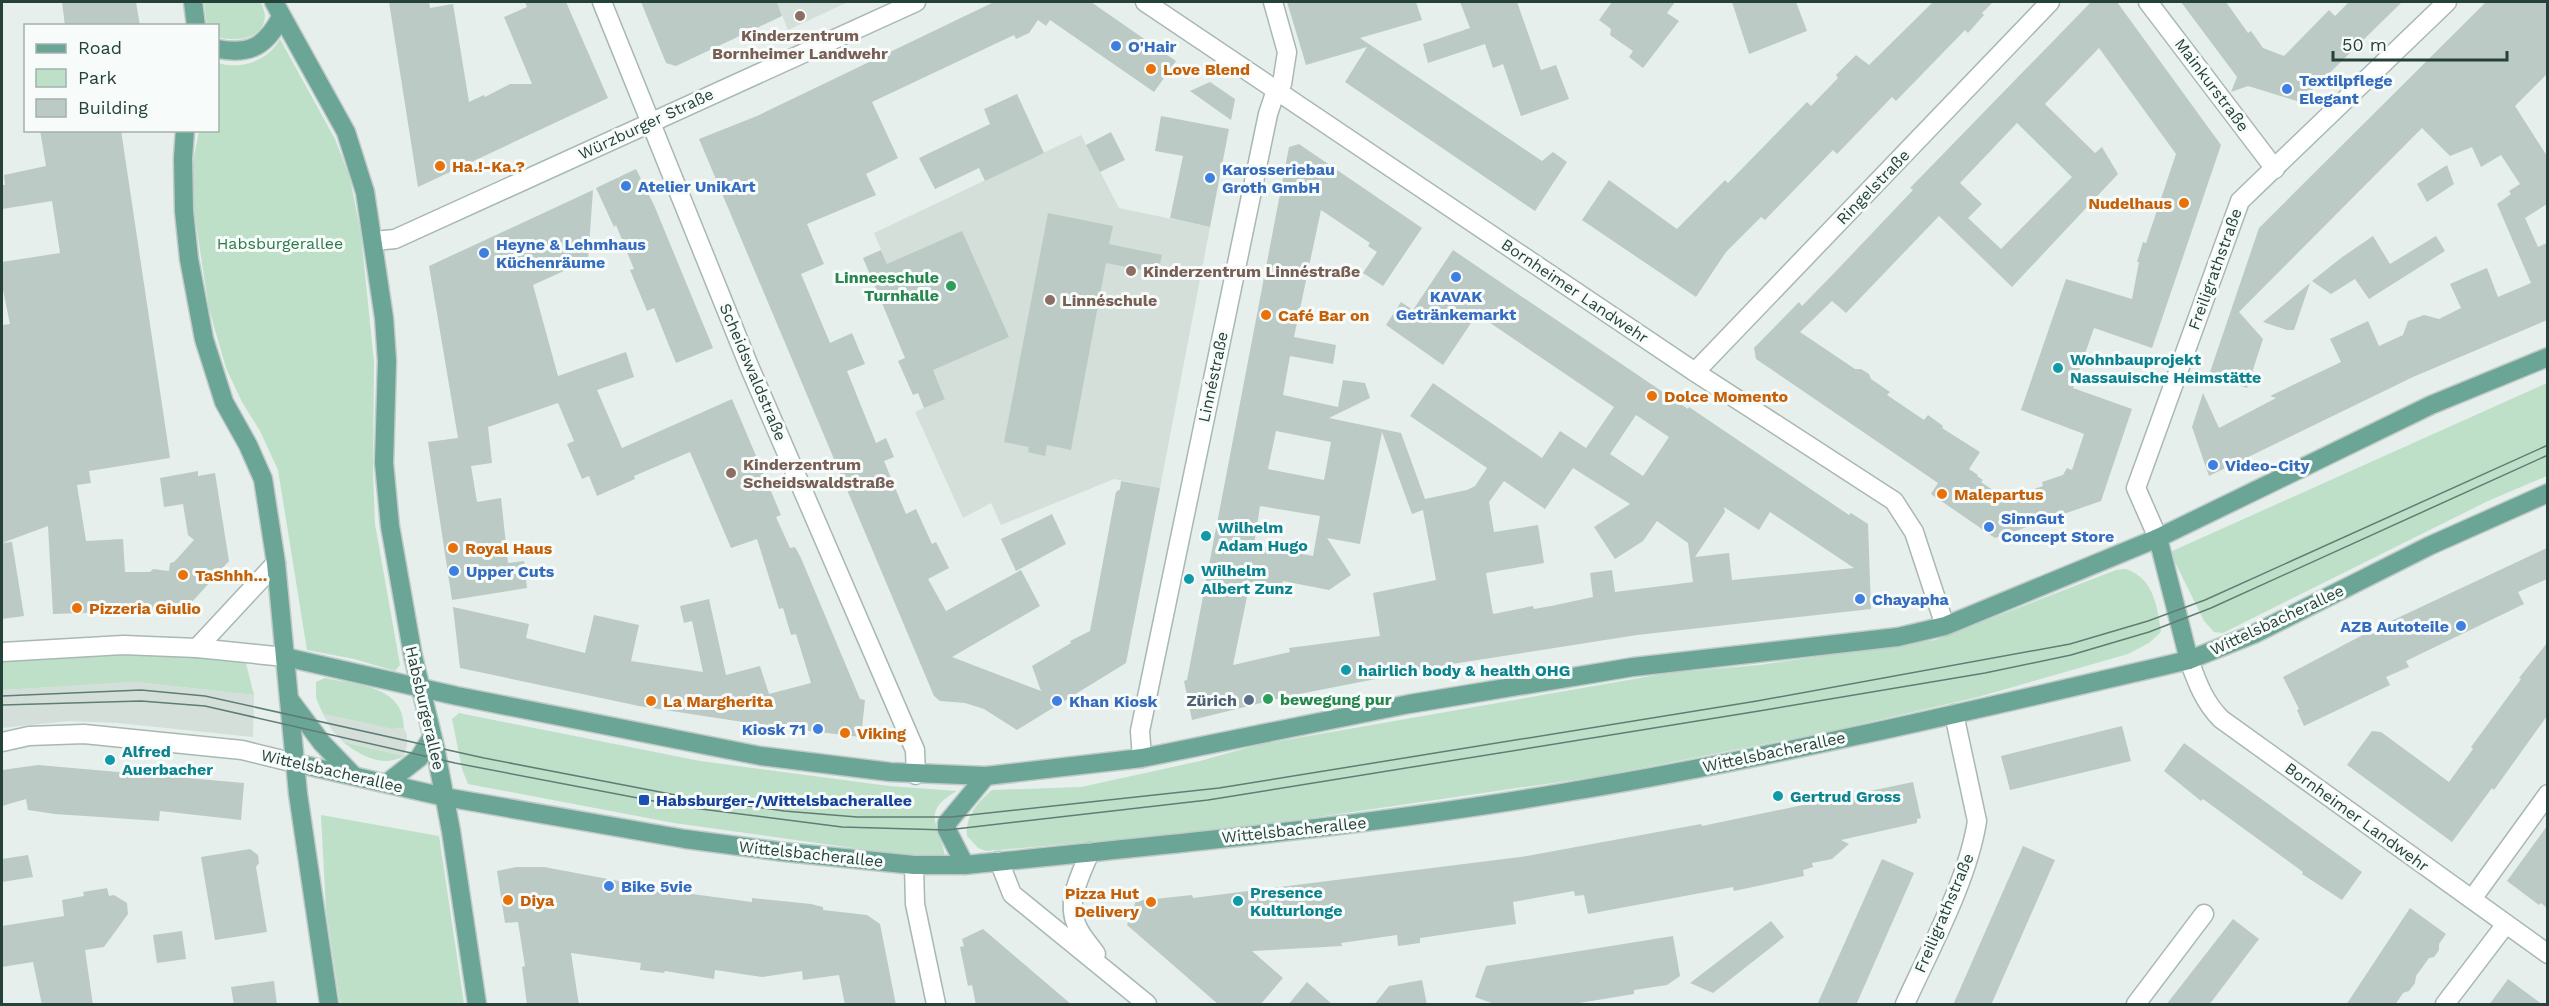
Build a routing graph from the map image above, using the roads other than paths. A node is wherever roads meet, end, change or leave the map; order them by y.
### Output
1 (193, 2) edge
2 (602, 2) edge
3 (916, 2) edge
4 (1144, 2) edge
5 (1273, 2) edge
6 (2050, 2) edge
7 (2148, 2) edge
8 (2446, 2) edge
9 (277, 9) edge
10 (196, 24) edge
11 (219, 49) edge
12 (1279, 87) junction
13 (651, 121) junction
14 (185, 132) edge
15 (2275, 169) junction
16 (374, 241) junction
17 (2547, 357) edge
18 (1695, 372) junction
19 (2547, 493) edge
20 (2158, 538) junction
21 (276, 563) junction
22 (1945, 626) junction
23 (197, 648) junction
24 (2, 652) edge
25 (285, 657) junction
26 (2189, 660) junction
27 (420, 688) junction
28 (289, 698) junction
29 (1954, 714) junction
30 (432, 737) junction
31 (2, 742) edge
32 (1142, 758) junction
33 (295, 763) junction
34 (916, 775) junction
35 (353, 776) junction
36 (986, 776) junction
37 (387, 783) junction
38 (2547, 794) edge
39 (445, 796) junction
40 (1090, 852) junction
41 (999, 861) junction
42 (914, 865) junction
43 (965, 865) junction
44 (2472, 899) junction
45 (2204, 914) dead end
46 (2505, 924) junction
47 (2547, 954) edge
48 (1107, 970) junction
49 (329, 1005) edge
50 (477, 1005) edge
51 (936, 1005) edge
52 (1147, 1005) edge
53 (1905, 1005) edge
54 (2136, 1005) edge
55 (2445, 1005) edge

1 - 10 main road
2 - 13 street, Scheidswaldstraße
3 - 13 street, Würzburger Straße
4 - 12 street, Bornheimer Landwehr
5 - 12 street, Linnéstraße
6 - 18 street, Ringelstraße
7 - 15 street, Mainkurstraße
8 - 15 street, Freiligrathstraße
9 - 11 main road
9 - 16 main road, Habsburgerallee
12 - 18 street, Bornheimer Landwehr
12 - 32 street, Linnéstraße
13 - 16 street, Würzburger Straße
13 - 34 street, Scheidswaldstraße
14 - 21 main road
15 - 20 street, Freiligrathstraße
16 - 27 main road, Habsburgerallee
17 - 20 main road
18 - 22 street, Bornheimer Landwehr
19 - 26 main road, Wittelsbacherallee
20 - 22 main road
20 - 26 main road
21 - 23 street
21 - 25 main road
22 - 32 main road
23 - 24 street
23 - 25 street
25 - 27 main road
25 - 28 main road
26 - 29 main road, Wittelsbacherallee
26 - 44 street, Bornheimer Landwehr
27 - 30 main road, Habsburgerallee
27 - 34 main road
28 - 33 main road
28 - 35 main road
29 - 40 main road, Wittelsbacherallee
29 - 53 street, Freiligrathstraße
30 - 37 main road
30 - 39 main road, Habsburgerallee
31 - 33 street, Wittelsbacherallee
32 - 36 main road
33 - 35 main road, Wittelsbacherallee
33 - 49 main road
34 - 36 main road
35 - 37 main road, Wittelsbacherallee
36 - 43 main road
37 - 39 main road, Wittelsbacherallee
38 - 44 street
39 - 42 main road, Wittelsbacherallee
39 - 50 main road, Habsburgerallee
40 - 41 main road, Wittelsbacherallee
40 - 48 street
41 - 43 main road, Wittelsbacherallee
41 - 48 street
42 - 43 main road, Wittelsbacherallee
42 - 51 street
44 - 46 street, Bornheimer Landwehr
45 - 54 street
46 - 47 street, Bornheimer Landwehr
46 - 55 street
48 - 52 street

